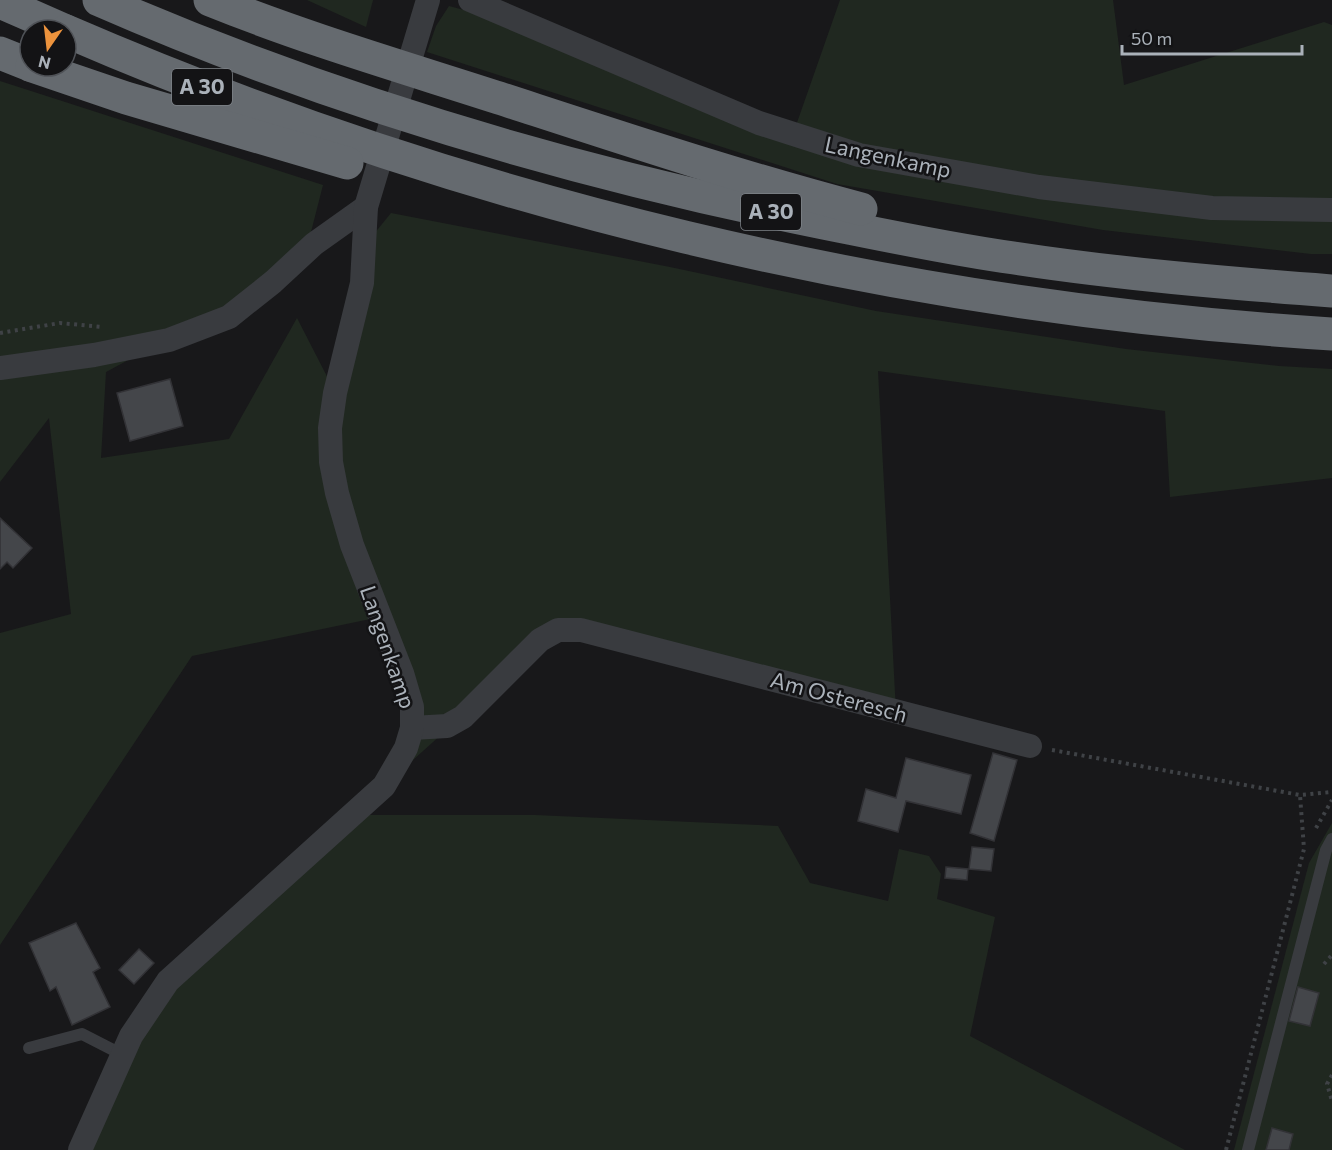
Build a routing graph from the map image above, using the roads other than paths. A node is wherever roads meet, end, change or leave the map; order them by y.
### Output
1 (99, 0) edge
2 (210, 0) edge
3 (428, 0) edge
4 (470, 0) edge
5 (0, 2) edge
6 (37, 18) edge
7 (78, 36) edge
8 (0, 53) edge
9 (18, 61) edge
10 (67, 78) edge
11 (336, 149) junction
12 (366, 207) junction
13 (1332, 210) edge
14 (1131, 274) junction
15 (1332, 291) edge
16 (1332, 334) edge
17 (0, 368) edge
18 (412, 728) junction
19 (1030, 746) road end
20 (1332, 839) edge
21 (1332, 862) edge
22 (1320, 873) junction
23 (29, 1048) dead end
24 (123, 1055) junction
25 (80, 1150) edge
26 (1248, 1150) edge

1 - 14 highway, A 30
2 - 14 highway
3 - 12 street, Langenkamp
4 - 13 street, Langenkamp
5 - 6 highway, A 30
7 - 11 highway, A 30
8 - 9 highway
10 - 11 highway
11 - 16 highway, A 30
12 - 17 street
12 - 18 street, Langenkamp
14 - 15 highway, A 30
18 - 19 street, Am Osteresch
18 - 24 street, Langenkamp
20 - 22 lane
21 - 22 lane
22 - 26 lane
23 - 24 lane
24 - 25 street, Langenkamp

